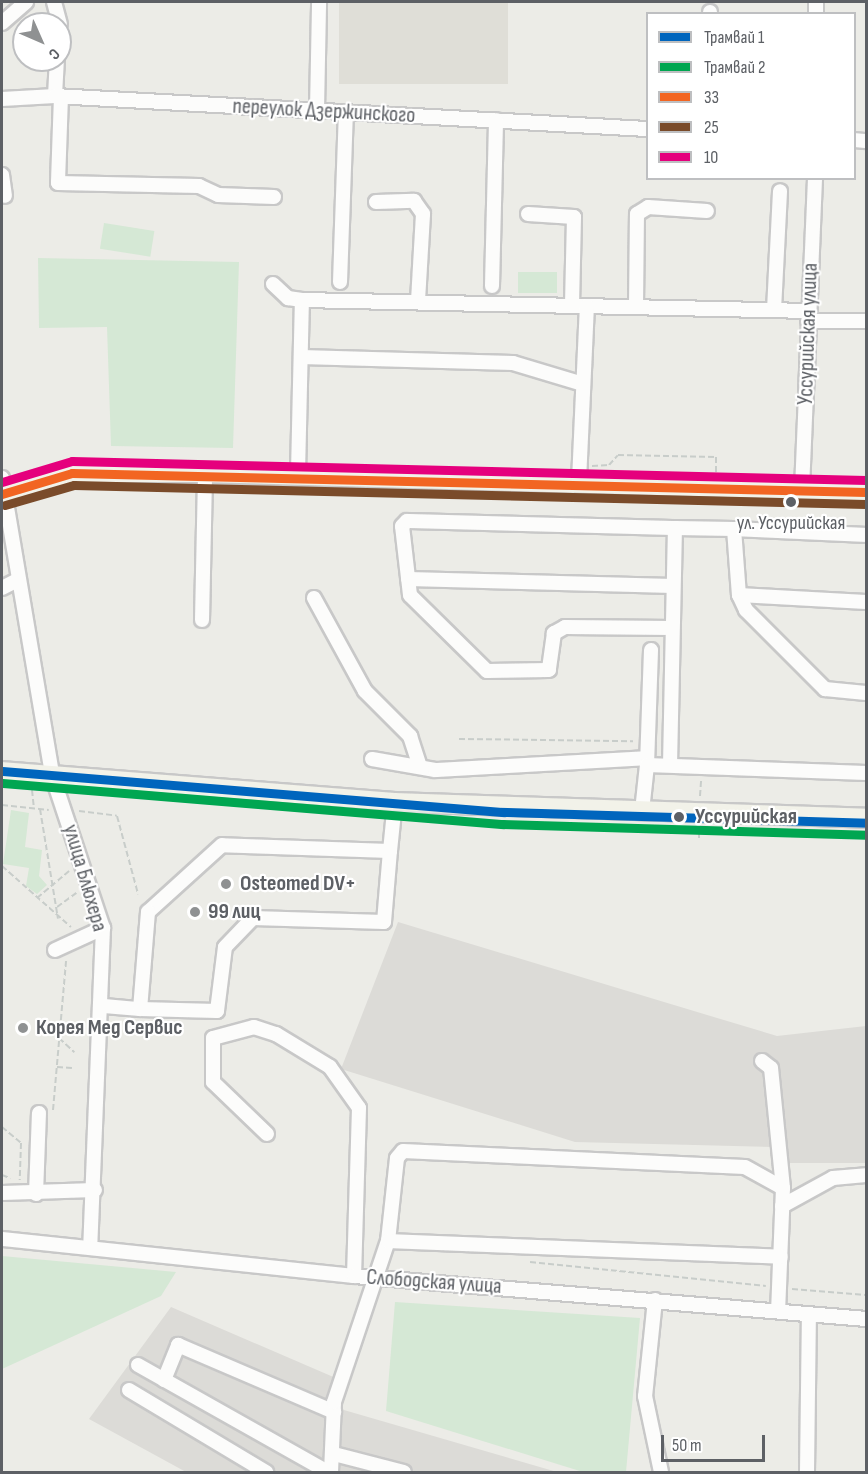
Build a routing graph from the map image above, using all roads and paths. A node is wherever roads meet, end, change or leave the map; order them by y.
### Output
1 (26, 2) edge
2 (319, 2) edge
3 (2, 22) edge
4 (57, 72) edge
5 (58, 96) junction
6 (2, 99) edge
7 (317, 111) junction
8 (346, 112) junction
9 (496, 120) junction
10 (646, 129) edge
11 (2, 175) edge
12 (815, 180) edge
13 (780, 191) dead end
14 (5, 196) dead end
15 (274, 197) dead end
16 (376, 202) dead end
17 (707, 211) dead end
18 (528, 214) dead end
19 (340, 282) dead end
20 (273, 284) dead end
21 (492, 286) dead end
22 (302, 300) junction
23 (418, 302) junction
24 (579, 306) junction
25 (636, 307) junction
26 (774, 310) junction
27 (808, 316) junction
28 (867, 321) edge
29 (301, 357) junction
30 (583, 384) junction
31 (205, 473) junction
32 (298, 473) junction
33 (579, 473) junction
34 (715, 486) junction
35 (2, 488) edge
36 (802, 489) junction
37 (867, 492) edge
38 (675, 528) junction
39 (734, 529) junction
40 (867, 535) edge
41 (408, 579) junction
42 (18, 580) junction
43 (673, 586) junction
44 (2, 588) edge
45 (739, 595) junction
46 (314, 598) dead end
47 (867, 602) edge
48 (202, 621) dead end
49 (672, 628) junction
50 (651, 650) dead end
51 (867, 693) edge
52 (459, 739) dead end
53 (648, 741) junction
54 (372, 759) dead end
55 (647, 761) junction
56 (670, 765) junction
57 (420, 766) junction
58 (2, 771) edge
59 (867, 772) edge
60 (52, 778) junction
61 (395, 802) junction
62 (2, 804) edge
63 (40, 809) junction
64 (65, 810) junction
65 (642, 811) junction
66 (867, 818) edge
67 (390, 851) junction
68 (2, 866) edge
69 (74, 867) dead end
70 (53, 884) junction
71 (81, 889) dead end
72 (138, 894) dead end
73 (36, 899) junction
74 (56, 908) junction
75 (58, 919) junction
76 (103, 927) junction
77 (85, 936) junction
78 (61, 947) joint
79 (104, 1006) junction
80 (140, 1009) junction
81 (59, 1038) junction
82 (74, 1052) dead end
83 (762, 1061) dead end
84 (57, 1067) junction
85 (72, 1068) dead end
86 (46, 1113) joint
87 (2, 1127) edge
88 (267, 1134) dead end
89 (2, 1175) edge
90 (867, 1175) edge
91 (20, 1181) junction
92 (36, 1188) junction
93 (783, 1188) junction
94 (95, 1190) junction
95 (2, 1192) edge
96 (782, 1206) junction
97 (2, 1239) edge
98 (388, 1241) junction
99 (90, 1248) junction
100 (781, 1257) junction
101 (518, 1261) dead end
102 (354, 1276) junction
103 (375, 1278) junction
104 (779, 1287) junction
105 (867, 1295) edge
106 (655, 1300) junction
107 (778, 1311) junction
108 (809, 1314) junction
109 (867, 1319) edge
110 (138, 1365) dead end
111 (164, 1380) junction
112 (129, 1390) dead end
113 (334, 1412) junction
114 (334, 1454) junction
115 (266, 1473) edge
116 (330, 1473) edge
117 (404, 1473) edge
118 (661, 1473) edge
119 (807, 1473) edge

1 - 3 street
2 - 7 street
4 - 5 street
5 - 6 street, переулок Дзержинского
5 - 7 street, переулок Дзержинского
5 - 15 street
7 - 8 street, переулок Дзержинского
8 - 9 street, переулок Дзержинского
8 - 19 street
9 - 10 street, переулок Дзержинского
9 - 21 street
11 - 14 street
12 - 27 street, Уссурийская улица
13 - 26 street
16 - 23 street
17 - 25 street
18 - 24 street
20 - 22 street
22 - 23 street
22 - 29 street
23 - 24 street
24 - 25 street
24 - 30 street
25 - 26 street
26 - 27 street
27 - 28 street
27 - 36 street, Уссурийская улица
29 - 30 street
29 - 32 street
30 - 33 street
31 - 32 main road
31 - 35 main road
31 - 48 street
32 - 33 main road
33 - 34 main road
33 - 34 path
34 - 36 main road
35 - 42 street, улица Блюхера
36 - 37 main road
38 - 39 street
38 - 41 street
38 - 43 street
39 - 40 street
39 - 45 street
41 - 43 street
41 - 49 street
42 - 44 street
42 - 60 street, улица Блюхера
43 - 49 street
45 - 47 street
45 - 51 street
46 - 57 street
49 - 56 street
50 - 53 street
52 - 53 path
53 - 55 street
54 - 57 street
55 - 56 street
55 - 57 street
55 - 65 street
56 - 59 street
58 - 60 main road
60 - 61 main road
60 - 64 street, улица Блюхера
61 - 65 main road
61 - 67 street
62 - 63 path
63 - 64 path
63 - 70 path
64 - 72 path
64 - 76 street, улица Блюхера
65 - 66 main road
67 - 80 street
67 - 80 street
68 - 73 path
69 - 70 path
70 - 73 path
70 - 74 path
71 - 74 path
73 - 75 path
74 - 75 path
75 - 77 path
76 - 77 street
76 - 79 street, улица Блюхера
77 - 78 street
78 - 81 path
79 - 80 street
79 - 94 street, улица Блюхера
81 - 82 path
81 - 84 path
83 - 93 street
84 - 85 path
84 - 86 path
86 - 92 street
87 - 91 path
88 - 102 street
89 - 91 path
90 - 96 street
91 - 92 path
92 - 94 street
92 - 95 street
93 - 96 street
93 - 98 street
94 - 99 street, улица Блюхера
96 - 100 street
97 - 99 street, Слободская улица
98 - 100 street
98 - 103 street
99 - 102 street, Слободская улица
100 - 104 street
101 - 104 path
102 - 103 street, Слободская улица
103 - 106 street, Слободская улица
103 - 113 street
104 - 105 path
104 - 107 street
106 - 107 street, Слободская улица
106 - 118 street
107 - 108 street, Слободская улица
108 - 109 street, Слободская улица
108 - 119 street
110 - 111 street
111 - 113 street
111 - 116 street
112 - 115 street
113 - 114 street
114 - 116 street
114 - 117 street

